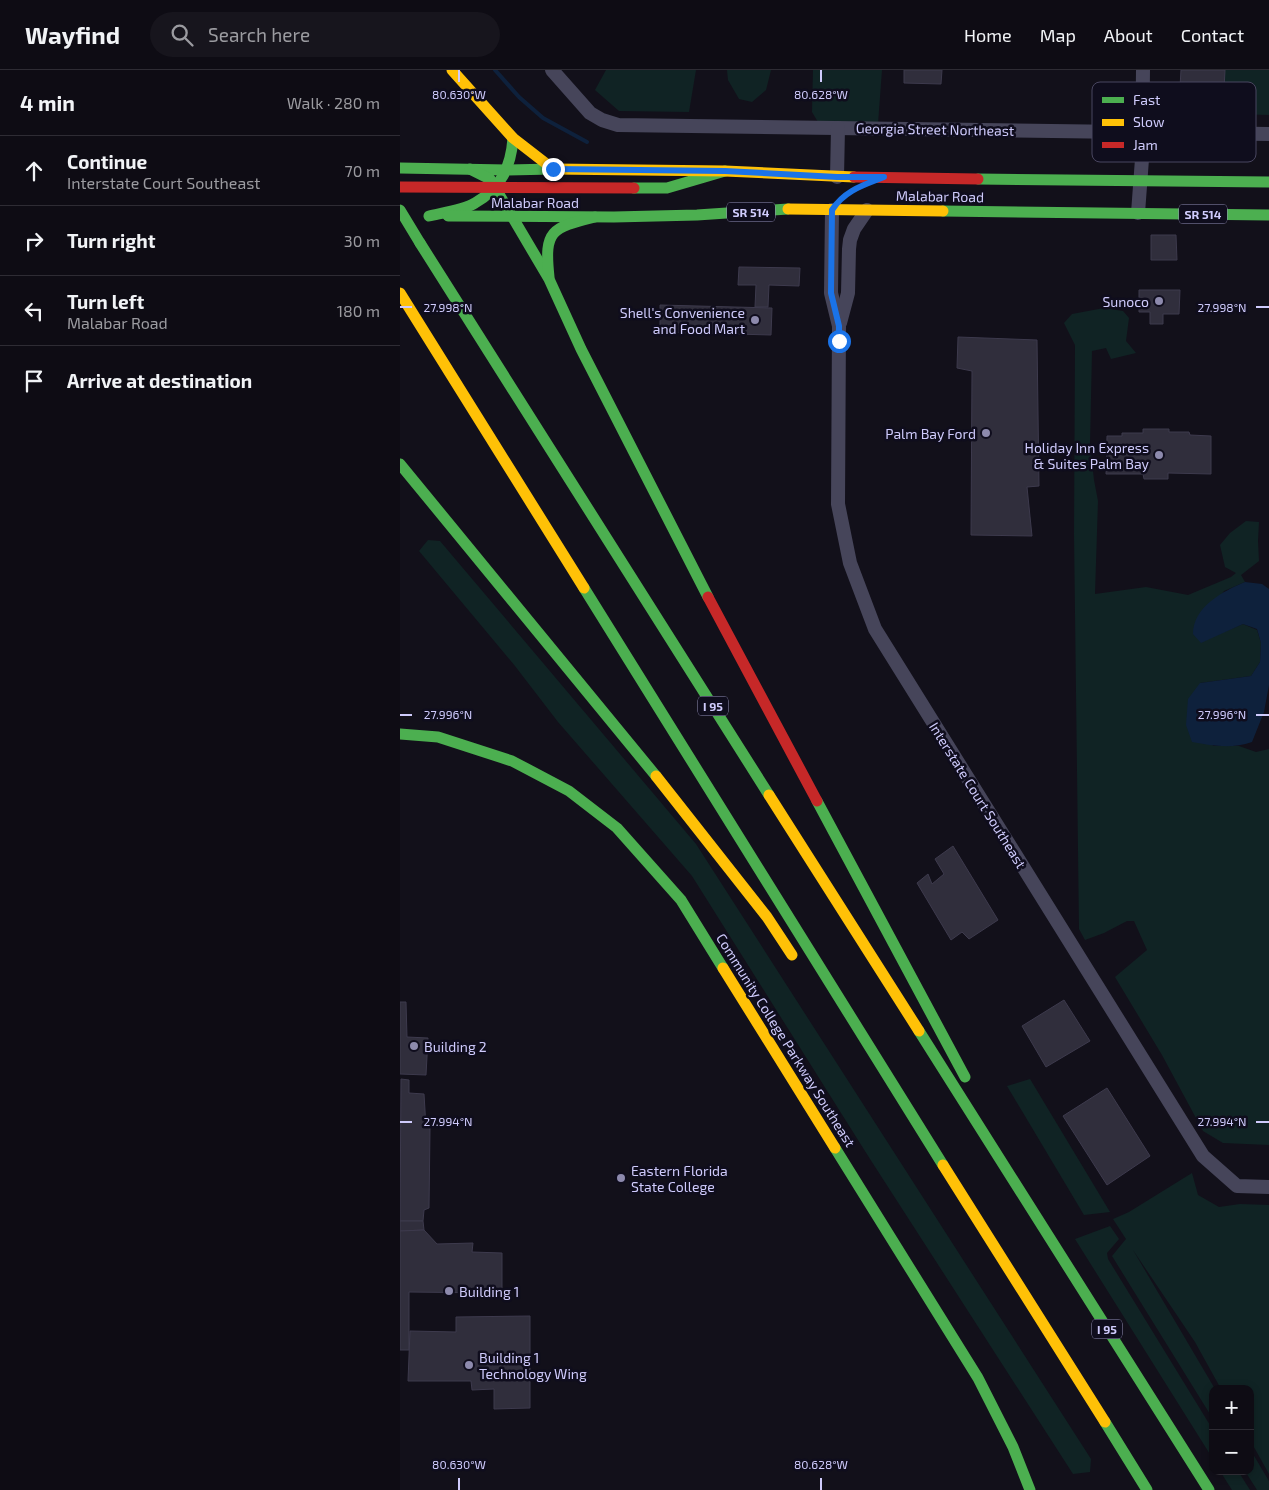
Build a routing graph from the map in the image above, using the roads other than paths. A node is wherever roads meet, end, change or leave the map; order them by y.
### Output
1 (452, 70) edge
2 (552, 70) edge
3 (838, 128) junction
4 (1092, 131) edge
5 (1256, 134) edge
6 (1269, 134) edge
7 (513, 138) junction
8 (1141, 162) edge
9 (400, 168) edge
10 (470, 169) junction
11 (553, 169) junction
12 (507, 170) junction
13 (725, 171) junction
14 (837, 177) junction
15 (884, 177) junction
16 (1141, 180) junction
17 (1269, 182) edge
18 (400, 187) edge
19 (496, 187) junction
20 (859, 188) dead end
21 (836, 204) junction
22 (400, 210) edge
23 (867, 210) junction
24 (1138, 213) junction
25 (400, 215) edge
26 (1269, 215) edge
27 (429, 216) junction
28 (513, 217) junction
29 (595, 217) junction
30 (550, 279) junction
31 (400, 293) edge
32 (839, 326) junction
33 (400, 464) edge
34 (400, 734) edge
35 (799, 966) dead end
36 (969, 1085) dead end
37 (978, 1102) dead end
38 (906, 1127) dead end
39 (1005, 1168) junction
40 (1269, 1187) edge
41 (971, 1210) junction
42 (1030, 1490) edge
43 (1147, 1490) edge
44 (1209, 1490) edge

1 - 7 main road
2 - 3 street, Georgia Street Northeast
3 - 4 street, Georgia Street Northeast
3 - 14 street
5 - 6 street, Georgia Street Northeast
7 - 11 main road
7 - 12 main road
8 - 16 street
9 - 10 main road, Malabar Road
10 - 12 main road, Malabar Road
10 - 19 main road
11 - 12 main road, Malabar Road
11 - 13 main road, Malabar Road
12 - 19 main road
13 - 14 main road, Malabar Road
13 - 19 main road
14 - 15 main road, Malabar Road
15 - 16 main road, Malabar Road
15 - 20 main road
16 - 17 main road, Malabar Road
16 - 24 street
18 - 19 main road
19 - 27 main road
19 - 28 main road
21 - 23 main road, Malabar Road / SR 514
21 - 29 main road, Malabar Road / SR 514
21 - 32 street, Interstate Court Southeast
22 - 39 main road, I 95, bridge
23 - 24 main road, Malabar Road / SR 514
23 - 32 street, Interstate Court Southeast
24 - 26 main road, Malabar Road / SR 514
25 - 27 main road, Malabar Road / SR 514
27 - 28 main road, Malabar Road / SR 514
28 - 29 main road, Malabar Road / SR 514
28 - 30 main road
29 - 30 main road
30 - 36 main road
31 - 41 main road
32 - 40 street, Interstate Court Southeast
33 - 35 main road
34 - 42 main road, Community College Parkway Southeast
37 - 39 main road
38 - 41 main road
39 - 44 main road, I 95
41 - 43 main road

